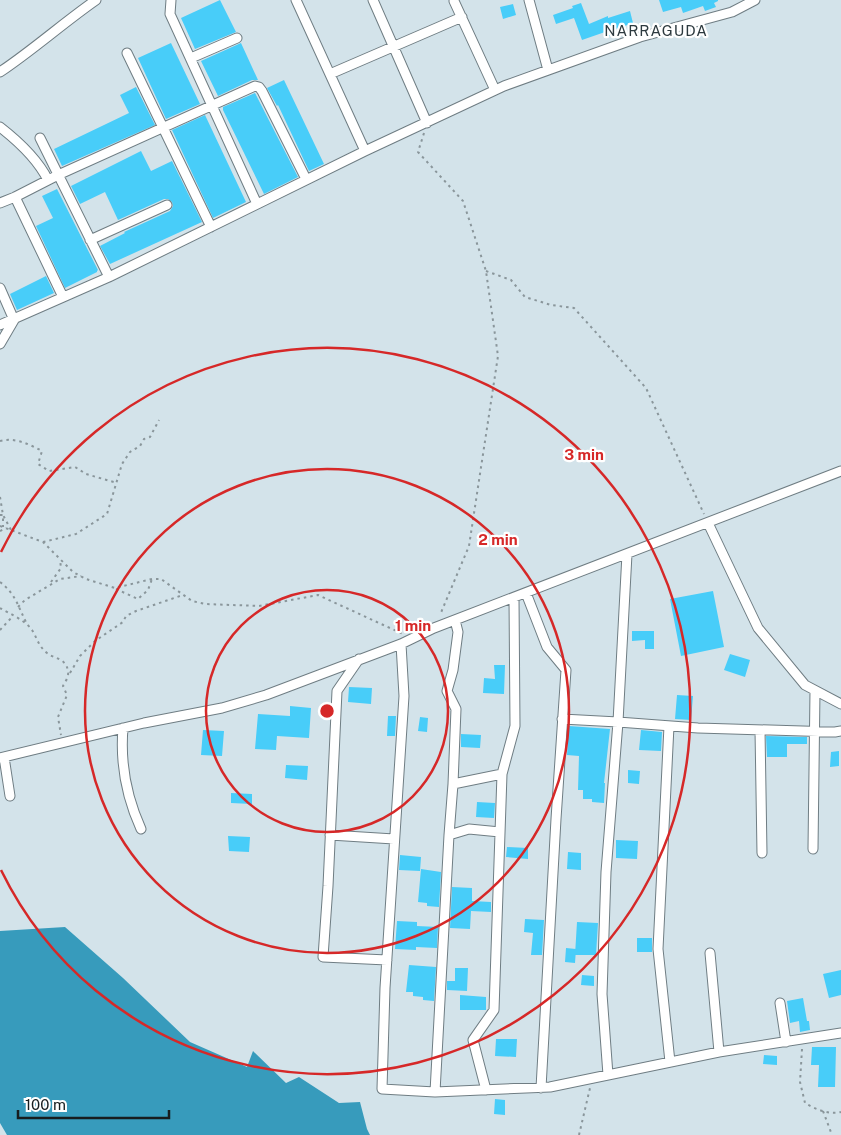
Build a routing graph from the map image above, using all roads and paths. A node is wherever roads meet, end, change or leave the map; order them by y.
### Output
1 (96, 0) edge
2 (171, 0) edge
3 (296, 0) edge
4 (373, 0) edge
5 (530, 0) edge
6 (755, 0) edge
7 (454, 1) edge
8 (462, 17) junction
9 (237, 38) dead end
10 (394, 46) junction
11 (127, 54) dead end
12 (191, 58) junction
13 (548, 70) junction
14 (0, 72) edge
15 (330, 74) junction
16 (496, 90) junction
17 (212, 106) junction
18 (427, 123) junction
19 (163, 127) junction
20 (0, 128) edge
21 (40, 138) dead end
22 (365, 151) junction
23 (58, 175) junction
24 (306, 179) junction
25 (48, 180) junction
26 (15, 197) junction
27 (0, 203) edge
28 (256, 204) junction
29 (166, 205) dead end
30 (211, 226) junction
31 (90, 240) junction
32 (486, 271) junction
33 (109, 277) junction
34 (0, 288) edge
35 (63, 297) junction
36 (14, 320) junction
37 (0, 325) edge
38 (0, 344) edge
39 (159, 420) dead end
40 (0, 440) edge
41 (841, 471) edge
42 (117, 483) junction
43 (0, 497) edge
44 (2, 515) edge
45 (708, 523) junction
46 (0, 526) edge
47 (5, 528) junction
48 (11, 530) junction
49 (0, 531) edge
50 (43, 542) junction
51 (627, 554) junction
52 (60, 560) junction
53 (81, 576) junction
54 (152, 578) junction
55 (0, 582) edge
56 (50, 584) junction
57 (115, 588) junction
58 (526, 593) junction
59 (183, 595) junction
60 (514, 598) junction
61 (18, 607) junction
62 (0, 608) edge
63 (13, 616) junction
64 (455, 620) junction
65 (28, 626) junction
66 (434, 628) junction
67 (0, 630) edge
68 (414, 639) junction
69 (400, 644) junction
70 (359, 659) junction
71 (69, 675) junction
72 (815, 691) junction
73 (841, 704) edge
74 (562, 719) junction
75 (618, 722) junction
76 (669, 726) junction
77 (123, 728) junction
78 (760, 730) junction
79 (841, 730) edge
80 (814, 731) junction
81 (62, 743) junction
82 (2, 758) edge
83 (502, 774) junction
84 (453, 784) junction
85 (10, 796) dead end
86 (141, 829) dead end
87 (500, 832) junction
88 (330, 835) junction
89 (449, 835) junction
90 (394, 839) junction
91 (813, 849) dead end
92 (762, 853) dead end
93 (710, 953) dead end
94 (386, 960) junction
95 (780, 1003) dead end
96 (841, 1033) edge
97 (802, 1039) junction
98 (786, 1042) junction
99 (719, 1052) junction
100 (670, 1062) junction
101 (608, 1075) junction
102 (592, 1078) junction
103 (541, 1088) junction
104 (486, 1090) junction
105 (435, 1092) junction
106 (823, 1111) junction
107 (841, 1112) edge
108 (579, 1135) edge
109 (832, 1135) edge

1 - 14 street
2 - 12 street
3 - 15 street
4 - 10 street
5 - 13 street
6 - 13 street
7 - 8 street
8 - 10 street
8 - 16 street
9 - 12 street
10 - 15 street
10 - 18 street
11 - 19 street
12 - 17 street
13 - 16 street
15 - 22 street
16 - 18 street
17 - 19 street
17 - 24 street
17 - 28 street
18 - 22 street
18 - 32 path
19 - 23 street
19 - 30 street
20 - 25 street
21 - 23 street
22 - 24 street
23 - 25 street
23 - 31 street
24 - 28 street
25 - 26 street
26 - 27 street
26 - 35 street
28 - 30 street
29 - 31 street
30 - 33 street
31 - 33 street
32 - 45 path
32 - 66 path
33 - 35 street
34 - 36 street
35 - 36 street
36 - 37 street
36 - 38 street
39 - 42 path
40 - 42 path
41 - 45 street
42 - 50 path
43 - 44 path
44 - 47 path
44 - 48 path
45 - 51 street
45 - 72 street
46 - 47 path
47 - 48 path
47 - 49 path
48 - 50 path
50 - 52 path
51 - 58 street
51 - 75 street
52 - 53 path
52 - 56 path
53 - 56 path
53 - 57 path
54 - 57 path
54 - 57 path
54 - 59 path
55 - 61 path
56 - 61 path
58 - 60 street
58 - 74 street
59 - 68 path
59 - 71 path
60 - 64 street
60 - 83 street
61 - 65 path
62 - 63 path
63 - 65 path
63 - 67 path
64 - 66 street
64 - 84 street
65 - 71 path
66 - 68 street
68 - 69 street
69 - 70 street
69 - 90 street
70 - 77 street
70 - 88 street
71 - 81 path
72 - 73 street
72 - 80 street
74 - 75 street
74 - 103 street
75 - 76 street
75 - 101 street
76 - 78 street
76 - 100 street
77 - 81 street
77 - 86 street
78 - 80 street
78 - 92 street
79 - 80 street
80 - 91 street
81 - 82 street
82 - 85 street
83 - 84 street
83 - 87 street
84 - 89 street
87 - 89 street
87 - 104 street
88 - 90 street
88 - 94 street
89 - 105 street
90 - 94 street
93 - 99 street
94 - 105 street
95 - 98 street
96 - 97 street
97 - 98 street
97 - 106 path
98 - 99 street
99 - 100 street
100 - 101 street
101 - 102 street
102 - 103 street
102 - 108 path
103 - 104 street
104 - 105 street
106 - 107 path
106 - 109 path

